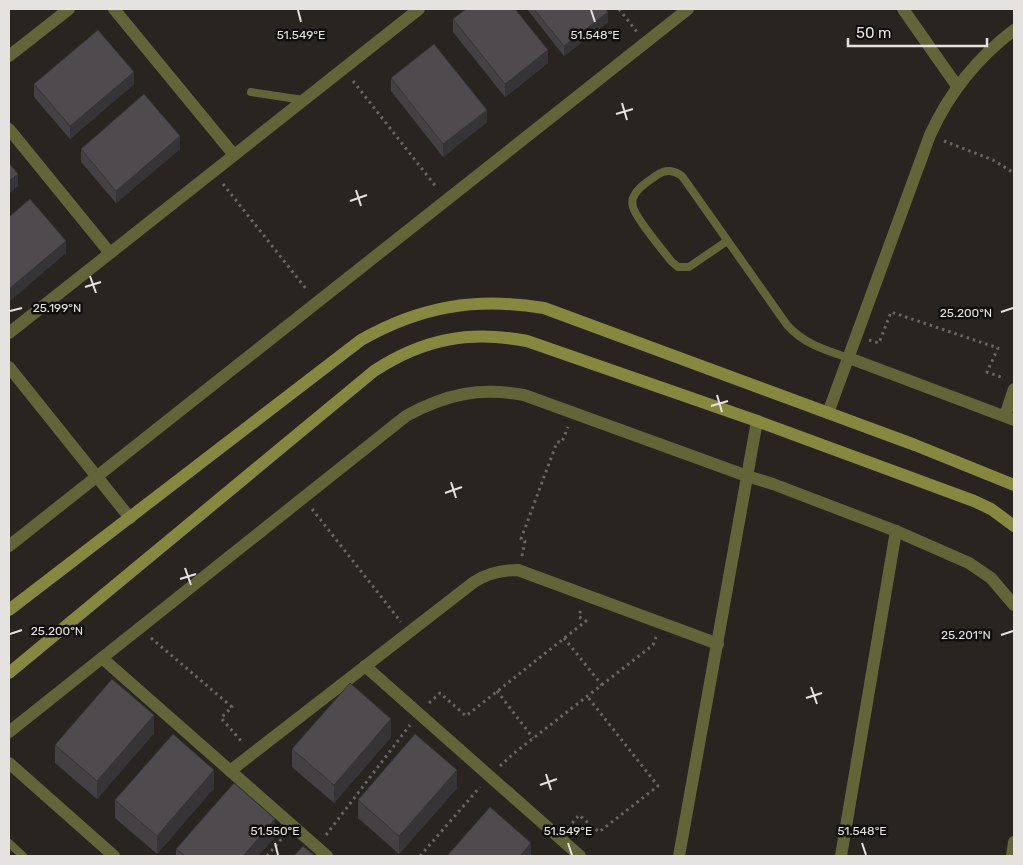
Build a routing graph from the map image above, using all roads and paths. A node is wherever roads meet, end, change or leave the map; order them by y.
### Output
1 (69, 9) edge
2 (114, 9) edge
3 (419, 9) edge
4 (619, 9) edge
5 (688, 9) edge
6 (903, 9) edge
7 (1014, 30) edge
8 (645, 43) junction
9 (9, 56) edge
10 (343, 69) junction
11 (957, 86) junction
12 (251, 92) dead end
13 (303, 100) junction
14 (9, 129) edge
15 (930, 135) junction
16 (234, 156) junction
17 (213, 172) junction
18 (1014, 173) edge
19 (447, 200) junction
20 (727, 241) junction
21 (110, 253) junction
22 (317, 302) junction
23 (9, 333) edge
24 (857, 336) junction
25 (849, 358) junction
26 (9, 367) edge
27 (1005, 379) dead end
28 (1014, 389) edge
29 (573, 412) junction
30 (828, 413) junction
31 (1009, 418) edge
32 (757, 421) junction
33 (747, 476) junction
34 (97, 477) junction
35 (1014, 486) edge
36 (303, 497) junction
37 (130, 518) junction
38 (1014, 526) edge
39 (896, 531) junction
40 (9, 546) edge
41 (518, 570) junction
42 (584, 594) junction
43 (1014, 605) edge
44 (9, 610) edge
45 (663, 624) junction
46 (139, 628) junction
47 (409, 632) junction
48 (564, 638) junction
49 (718, 644) junction
50 (102, 658) junction
51 (365, 666) junction
52 (9, 673) edge
53 (602, 685) junction
54 (497, 691) junction
55 (587, 696) junction
56 (419, 714) junction
57 (9, 732) edge
58 (533, 738) junction
59 (253, 754) junction
60 (9, 763) edge
61 (230, 771) junction
62 (490, 776) junction
63 (293, 826) junction
64 (559, 838) junction
65 (1014, 842) edge
66 (9, 843) edge
67 (322, 852) edge
68 (23, 856) edge
69 (114, 856) edge
70 (267, 856) edge
71 (420, 856) edge
72 (580, 856) edge
73 (679, 856) edge
74 (840, 856) edge
75 (1012, 856) edge

1 - 9 street
2 - 16 street
3 - 10 street
4 - 8 path
5 - 8 street
6 - 11 street
7 - 11 street
8 - 19 street
10 - 13 street
10 - 19 path
11 - 15 street
12 - 13 lane
13 - 16 street
14 - 21 street
15 - 18 path
15 - 24 street
16 - 17 street
17 - 21 street
17 - 22 path
19 - 22 street
20 - 20 lane
20 - 25 lane
21 - 23 street
22 - 34 street
24 - 25 street
24 - 27 path
25 - 30 street
25 - 31 street
26 - 34 street
28 - 31 street
29 - 33 street
29 - 36 street
29 - 41 path
30 - 35 street
30 - 37 street
32 - 33 street
32 - 38 street
32 - 52 street
33 - 39 street
33 - 49 street
34 - 37 street
34 - 40 street
36 - 46 street
36 - 47 path
37 - 44 street
39 - 43 street
39 - 74 street
41 - 42 street
41 - 47 street
42 - 45 street
42 - 48 path
45 - 49 street
45 - 53 path
46 - 50 street
46 - 59 path
47 - 51 street
48 - 53 path
48 - 54 path
49 - 73 street
50 - 57 street
50 - 61 street
51 - 56 street
51 - 59 street
53 - 55 path
54 - 56 path
54 - 58 path
55 - 58 path
55 - 64 path
56 - 62 street
56 - 67 path
58 - 62 path
59 - 61 street
60 - 69 street
61 - 63 street
62 - 64 street
62 - 71 path
63 - 67 street
63 - 70 path
64 - 72 street
65 - 75 street
66 - 68 lane

